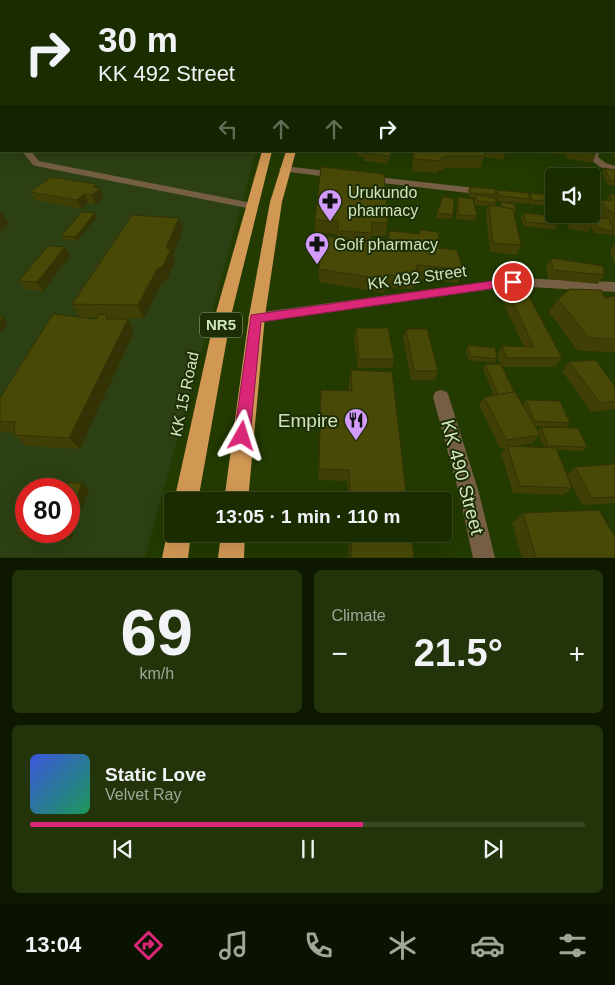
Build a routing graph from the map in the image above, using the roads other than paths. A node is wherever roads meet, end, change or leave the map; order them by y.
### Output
1 (27, 152) edge
2 (267, 152) edge
3 (291, 152) edge
4 (595, 152) edge
5 (615, 168) edge
6 (284, 169) junction
7 (342, 176) edge
8 (362, 178) edge
9 (498, 193) edge
10 (252, 206) junction
11 (615, 287) edge
12 (255, 318) junction
13 (441, 397) dead end
14 (188, 492) edge
15 (237, 492) edge
16 (178, 542) edge
17 (232, 542) edge
18 (175, 558) edge
19 (231, 558) edge
20 (484, 558) edge

1 - 10 street
2 - 10 highway, KK 15 Road / NR5
3 - 6 highway, NR5
4 - 5 street
6 - 7 street
6 - 12 highway, NR5
8 - 9 street
10 - 14 highway, KK 15 Road / NR5
11 - 12 street, KK 492 Street
12 - 15 highway, NR5
13 - 20 street, KK 490 Street
16 - 18 highway
17 - 19 highway

